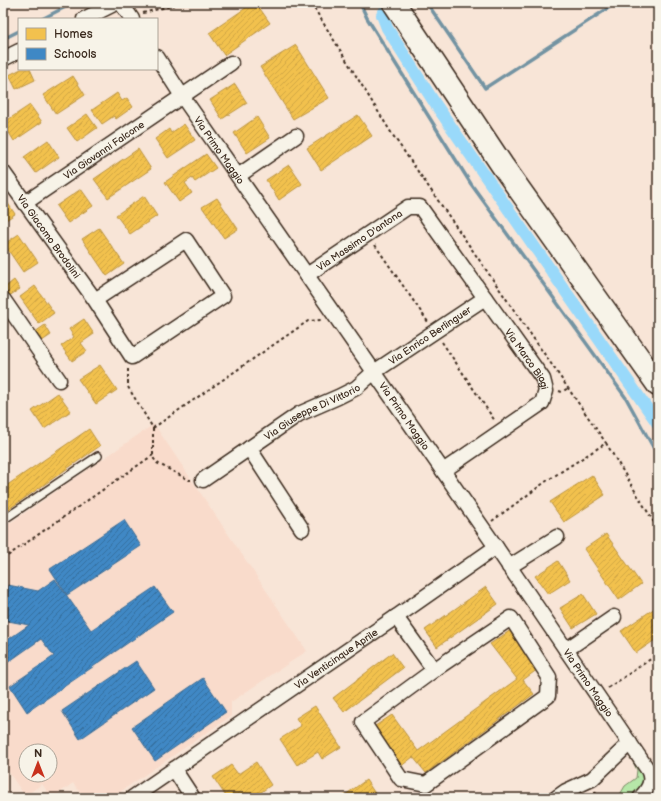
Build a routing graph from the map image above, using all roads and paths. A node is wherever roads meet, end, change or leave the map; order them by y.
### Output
1 (116, 3) edge
2 (121, 3) edge
3 (182, 3) edge
4 (311, 3) edge
5 (394, 3) edge
6 (86, 18) edge
7 (131, 18) edge
8 (18, 52) edge
9 (3, 59) edge
10 (158, 59) edge
11 (231, 63) dead end
12 (182, 96) junction
13 (296, 136) dead end
14 (3, 172) edge
15 (238, 176) junction
16 (25, 203) junction
17 (307, 275) junction
18 (485, 298) junction
19 (3, 299) edge
20 (95, 300) junction
21 (333, 313) junction
22 (132, 357) junction
23 (652, 370) edge
24 (374, 372) junction
25 (58, 380) dead end
26 (658, 385) edge
27 (153, 428) junction
28 (606, 443) junction
29 (249, 448) junction
30 (153, 455) junction
31 (98, 456) dead end
32 (443, 471) junction
33 (203, 480) joint
34 (3, 520) edge
35 (482, 528) junction
36 (302, 529) dead end
37 (658, 529) edge
38 (557, 537) dead end
39 (496, 547) junction
40 (3, 559) edge
41 (509, 567) junction
42 (396, 617) junction
43 (614, 617) dead end
44 (566, 650) junction
45 (658, 654) edge
46 (434, 670) junction
47 (597, 696) junction
48 (630, 743) junction
49 (174, 769) junction
50 (654, 775) edge
51 (645, 796) edge
52 (132, 798) edge
53 (193, 798) edge
54 (556, 798) edge

1 - 6 street
2 - 7 street
3 - 7 path
4 - 28 path
5 - 23 highway
8 - 9 street
10 - 12 street, Via Primo Maggio
11 - 12 street, Via Giovanni Falcone
12 - 15 street, Via Primo Maggio
12 - 16 street, Via Giovanni Falcone
13 - 15 street
14 - 16 street, Via Giacomo Brodolini
15 - 17 street, Via Primo Maggio
16 - 20 street, Via Giacomo Brodolini
17 - 18 street, Via Massimo D'antona
17 - 21 street, Via Primo Maggio
18 - 24 street, Via Enrico Berlinguer
18 - 32 street, Via Marco Biagi
19 - 25 street
20 - 22 street, Via Giacomo Brodolini
20 - 22 street
21 - 24 street, Via Primo Maggio
21 - 27 path
22 - 27 path
23 - 26 highway
24 - 29 street, Via Giuseppe Di Vittorio
24 - 32 street, Via Primo Maggio
27 - 30 path
28 - 35 path
28 - 37 path
29 - 33 street, Via Giuseppe Di Vittorio
29 - 36 street
30 - 33 path
30 - 40 path
31 - 34 lane
32 - 35 street, Via Primo Maggio
35 - 39 street, Via Primo Maggio
38 - 41 street
39 - 41 street, Via Primo Maggio
39 - 42 street, Via Venticinque Aprile
41 - 44 street, Via Primo Maggio
42 - 46 street
42 - 49 street, Via Venticinque Aprile
43 - 44 street
44 - 47 street, Via Primo Maggio
45 - 47 path
46 - 46 street
47 - 48 street, Via Primo Maggio
48 - 50 street, Via Primo Maggio
48 - 54 street
49 - 52 street, Via Venticinque Aprile
49 - 53 street
50 - 51 street

